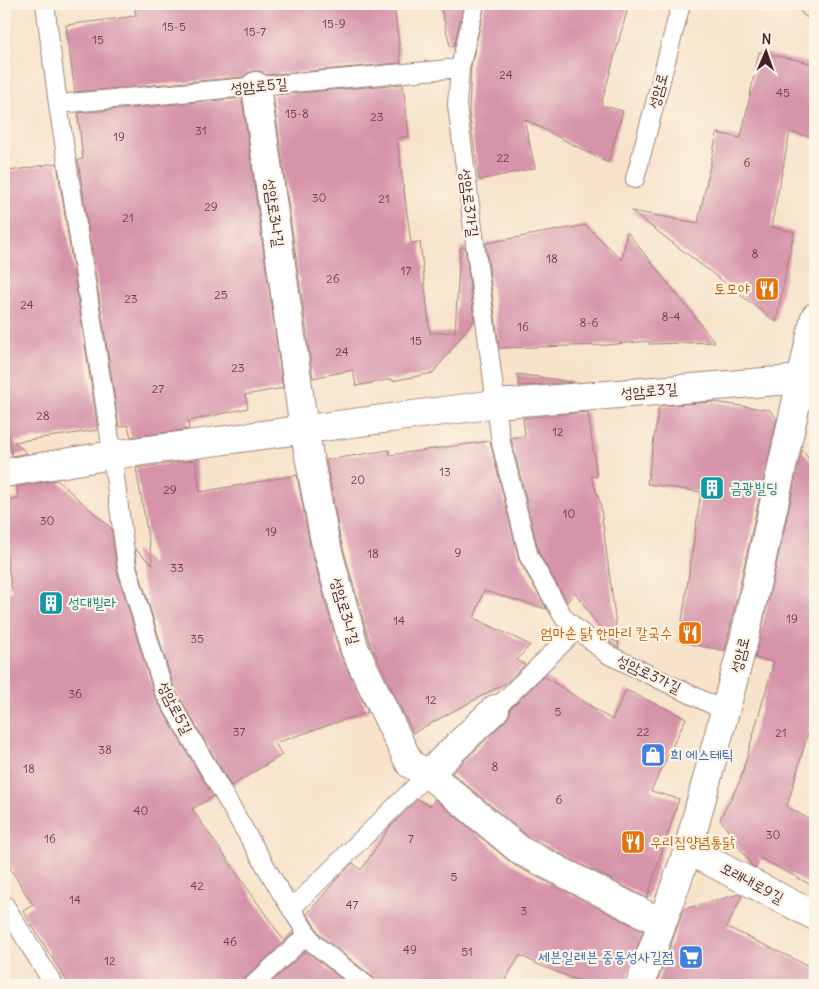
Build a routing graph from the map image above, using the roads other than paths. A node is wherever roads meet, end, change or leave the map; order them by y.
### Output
1 (45, 4) edge
2 (475, 4) edge
3 (681, 4) edge
4 (460, 68) junction
5 (256, 86) junction
6 (58, 104) junction
7 (635, 178) dead end
8 (815, 317) edge
9 (808, 380) edge
10 (496, 404) junction
11 (304, 429) junction
12 (112, 454) junction
13 (4, 473) edge
14 (577, 629) junction
15 (495, 709) joint
16 (725, 711) junction
17 (428, 774) junction
18 (688, 850) junction
19 (4, 906) edge
20 (291, 909) junction
21 (815, 916) edge
22 (662, 923) junction
23 (308, 934) junction
24 (54, 985) edge
25 (253, 985) edge
26 (366, 985) edge
27 (640, 985) edge

1 - 6 lane, 성암로5길
2 - 4 lane, 성암로3가길
3 - 7 lane, 성암로
4 - 5 lane, 성암로5길
4 - 10 lane, 성암로3가길
5 - 6 lane, 성암로5길
5 - 11 street, 성암로3나길
6 - 12 lane, 성암로5길
8 - 9 street, 성암로
9 - 10 street, 성암로3길
9 - 16 street, 성암로
10 - 11 street
10 - 14 lane, 성암로3가길
11 - 12 street
11 - 17 street, 성암로3나길
12 - 13 street
12 - 20 lane, 성암로5길
14 - 15 lane
14 - 16 lane, 성암로3가길
15 - 17 street
16 - 18 street, 성암로
17 - 20 lane
17 - 22 street, 성암로3나길
18 - 21 street, 모래내로9길
18 - 22 street, 성암로
19 - 24 lane
20 - 23 lane, 성암로5길
22 - 27 street, 성암로
23 - 25 lane
23 - 26 lane, 성암로5길

